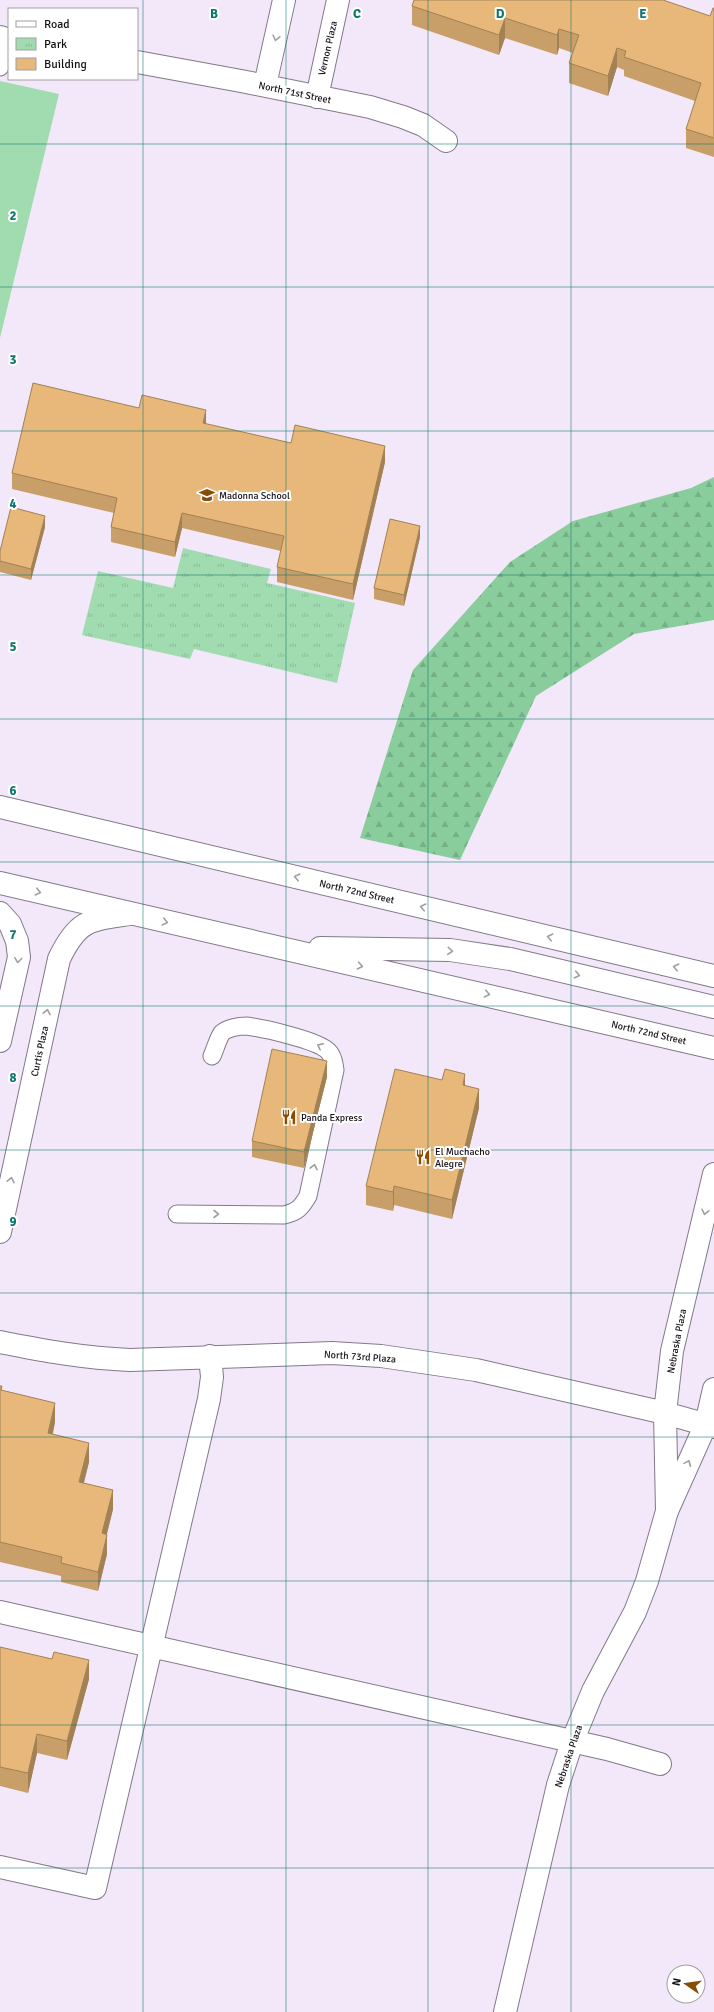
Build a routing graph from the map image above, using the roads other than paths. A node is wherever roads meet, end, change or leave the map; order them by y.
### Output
1 (284, 0) edge
2 (338, 0) edge
3 (6, 39) edge
4 (138, 62) edge
5 (0, 68) edge
6 (265, 86) junction
7 (317, 97) junction
8 (446, 141) dead end
9 (0, 807) edge
10 (0, 884) edge
11 (0, 913) edge
12 (130, 914) junction
13 (271, 946) junction
14 (714, 976) edge
15 (714, 1007) edge
16 (0, 1041) edge
17 (714, 1048) edge
18 (212, 1056) dead end
19 (714, 1174) edge
20 (178, 1214) dead end
21 (0, 1232) edge
22 (0, 1342) edge
23 (210, 1356) junction
24 (714, 1388) edge
25 (665, 1413) junction
26 (710, 1425) edge
27 (667, 1511) junction
28 (0, 1612) edge
29 (152, 1646) junction
30 (572, 1742) junction
31 (660, 1764) dead end
32 (0, 1867) edge
33 (505, 2012) edge

1 -> 6 street
2 - 7 street, Vernon Plaza
3 - 5 lane
4 - 6 street, North 71st Street
6 - 7 street, North 71st Street
7 - 8 street, North 71st Street
14 -> 9 street, North 72nd Street
10 -> 12 street, North 72nd Street
11 -> 16 street
12 -> 13 street, North 72nd Street
21 -> 12 street, Curtis Plaza
13 -> 15 street
13 -> 17 street, North 72nd Street
20 -> 18 lane
19 -> 25 street, Nebraska Plaza
22 - 23 street, North 73rd Plaza
23 - 25 street, North 73rd Plaza
23 - 29 street
24 - 26 street, Nebraska Plaza
25 - 26 street, North 73rd Plaza
25 - 27 street, Nebraska Plaza
27 -> 26 street, Nebraska Plaza
27 - 30 street, Nebraska Plaza
28 - 29 street
29 - 30 street
29 - 32 street
30 - 31 street
30 - 33 street, Nebraska Plaza

